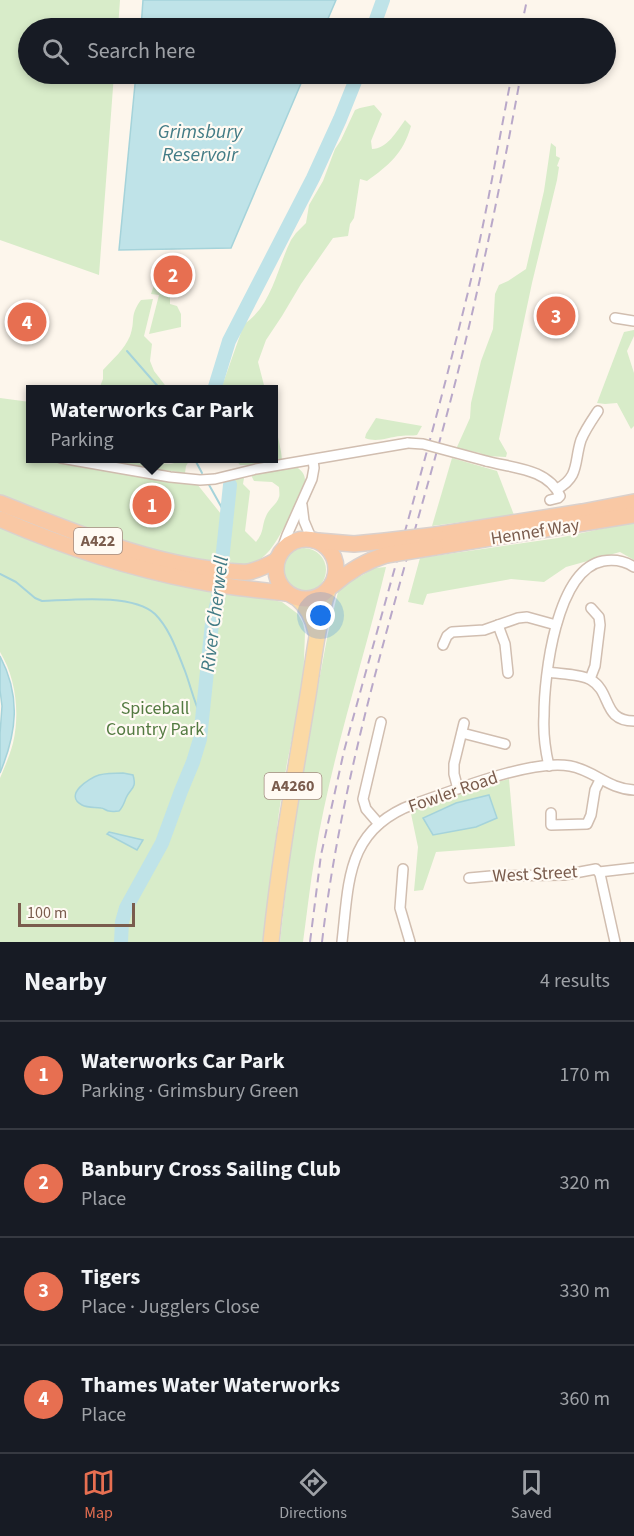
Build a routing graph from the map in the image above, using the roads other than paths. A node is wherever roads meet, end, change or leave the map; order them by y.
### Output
1 (615, 318) dead end
2 (634, 321) edge
3 (598, 411) dead end
4 (313, 460) junction
5 (87, 463) edge
6 (557, 489) junction
7 (550, 500) dead end
8 (634, 502) edge
9 (0, 503) edge
10 (302, 503) junction
11 (634, 516) edge
12 (0, 519) edge
13 (315, 541) junction
14 (435, 541) junction
15 (386, 548) junction
16 (279, 556) junction
17 (634, 567) edge
18 (199, 574) junction
19 (330, 588) junction
20 (292, 596) junction
21 (591, 608) dead end
22 (498, 625) junction
23 (556, 625) junction
24 (317, 638) junction
25 (443, 645) dead end
26 (548, 672) junction
27 (508, 673) dead end
28 (590, 679) junction
29 (634, 721) edge
30 (381, 722) dead end
31 (505, 744) dead end
32 (549, 766) junction
33 (600, 780) junction
34 (458, 789) junction
35 (634, 790) edge
36 (551, 813) dead end
37 (379, 824) junction
38 (587, 824) junction
39 (591, 834) dead end
40 (634, 868) edge
41 (403, 869) dead end
42 (599, 872) junction
43 (469, 878) dead end
44 (271, 942) edge
45 (342, 942) edge
46 (410, 942) edge
47 (615, 942) edge

1 - 2 street
3 - 6 street
4 - 5 street
4 - 6 street, bridge
4 - 10 street
6 - 7 street
8 - 14 highway, Hennef Way
9 - 18 highway, A422
10 - 13 street
10 - 16 street
11 - 14 highway, Hennef Way
12 - 18 highway, A422
13 - 15 highway
13 - 16 highway
13 - 19 highway
14 - 15 highway, bridge
15 - 19 highway
16 - 18 highway, A422
16 - 20 highway
17 - 23 street
18 - 20 highway, A422
19 - 20 highway
19 - 24 main road, A4260
20 - 24 main road, A4260
21 - 28 street
22 - 23 street
22 - 25 street
22 - 27 street
23 - 26 street
24 - 44 main road, A4260
26 - 28 street
26 - 32 street
28 - 29 street
30 - 37 street
31 - 34 street
32 - 33 street, Fowler Road
32 - 34 street, Fowler Road
33 - 35 street, Fowler Road
33 - 38 street
34 - 37 street, Fowler Road
36 - 38 street
37 - 45 street, Fowler Road
38 - 39 street
40 - 42 street, West Street
41 - 46 street
42 - 43 street, West Street
42 - 47 street, West Street

